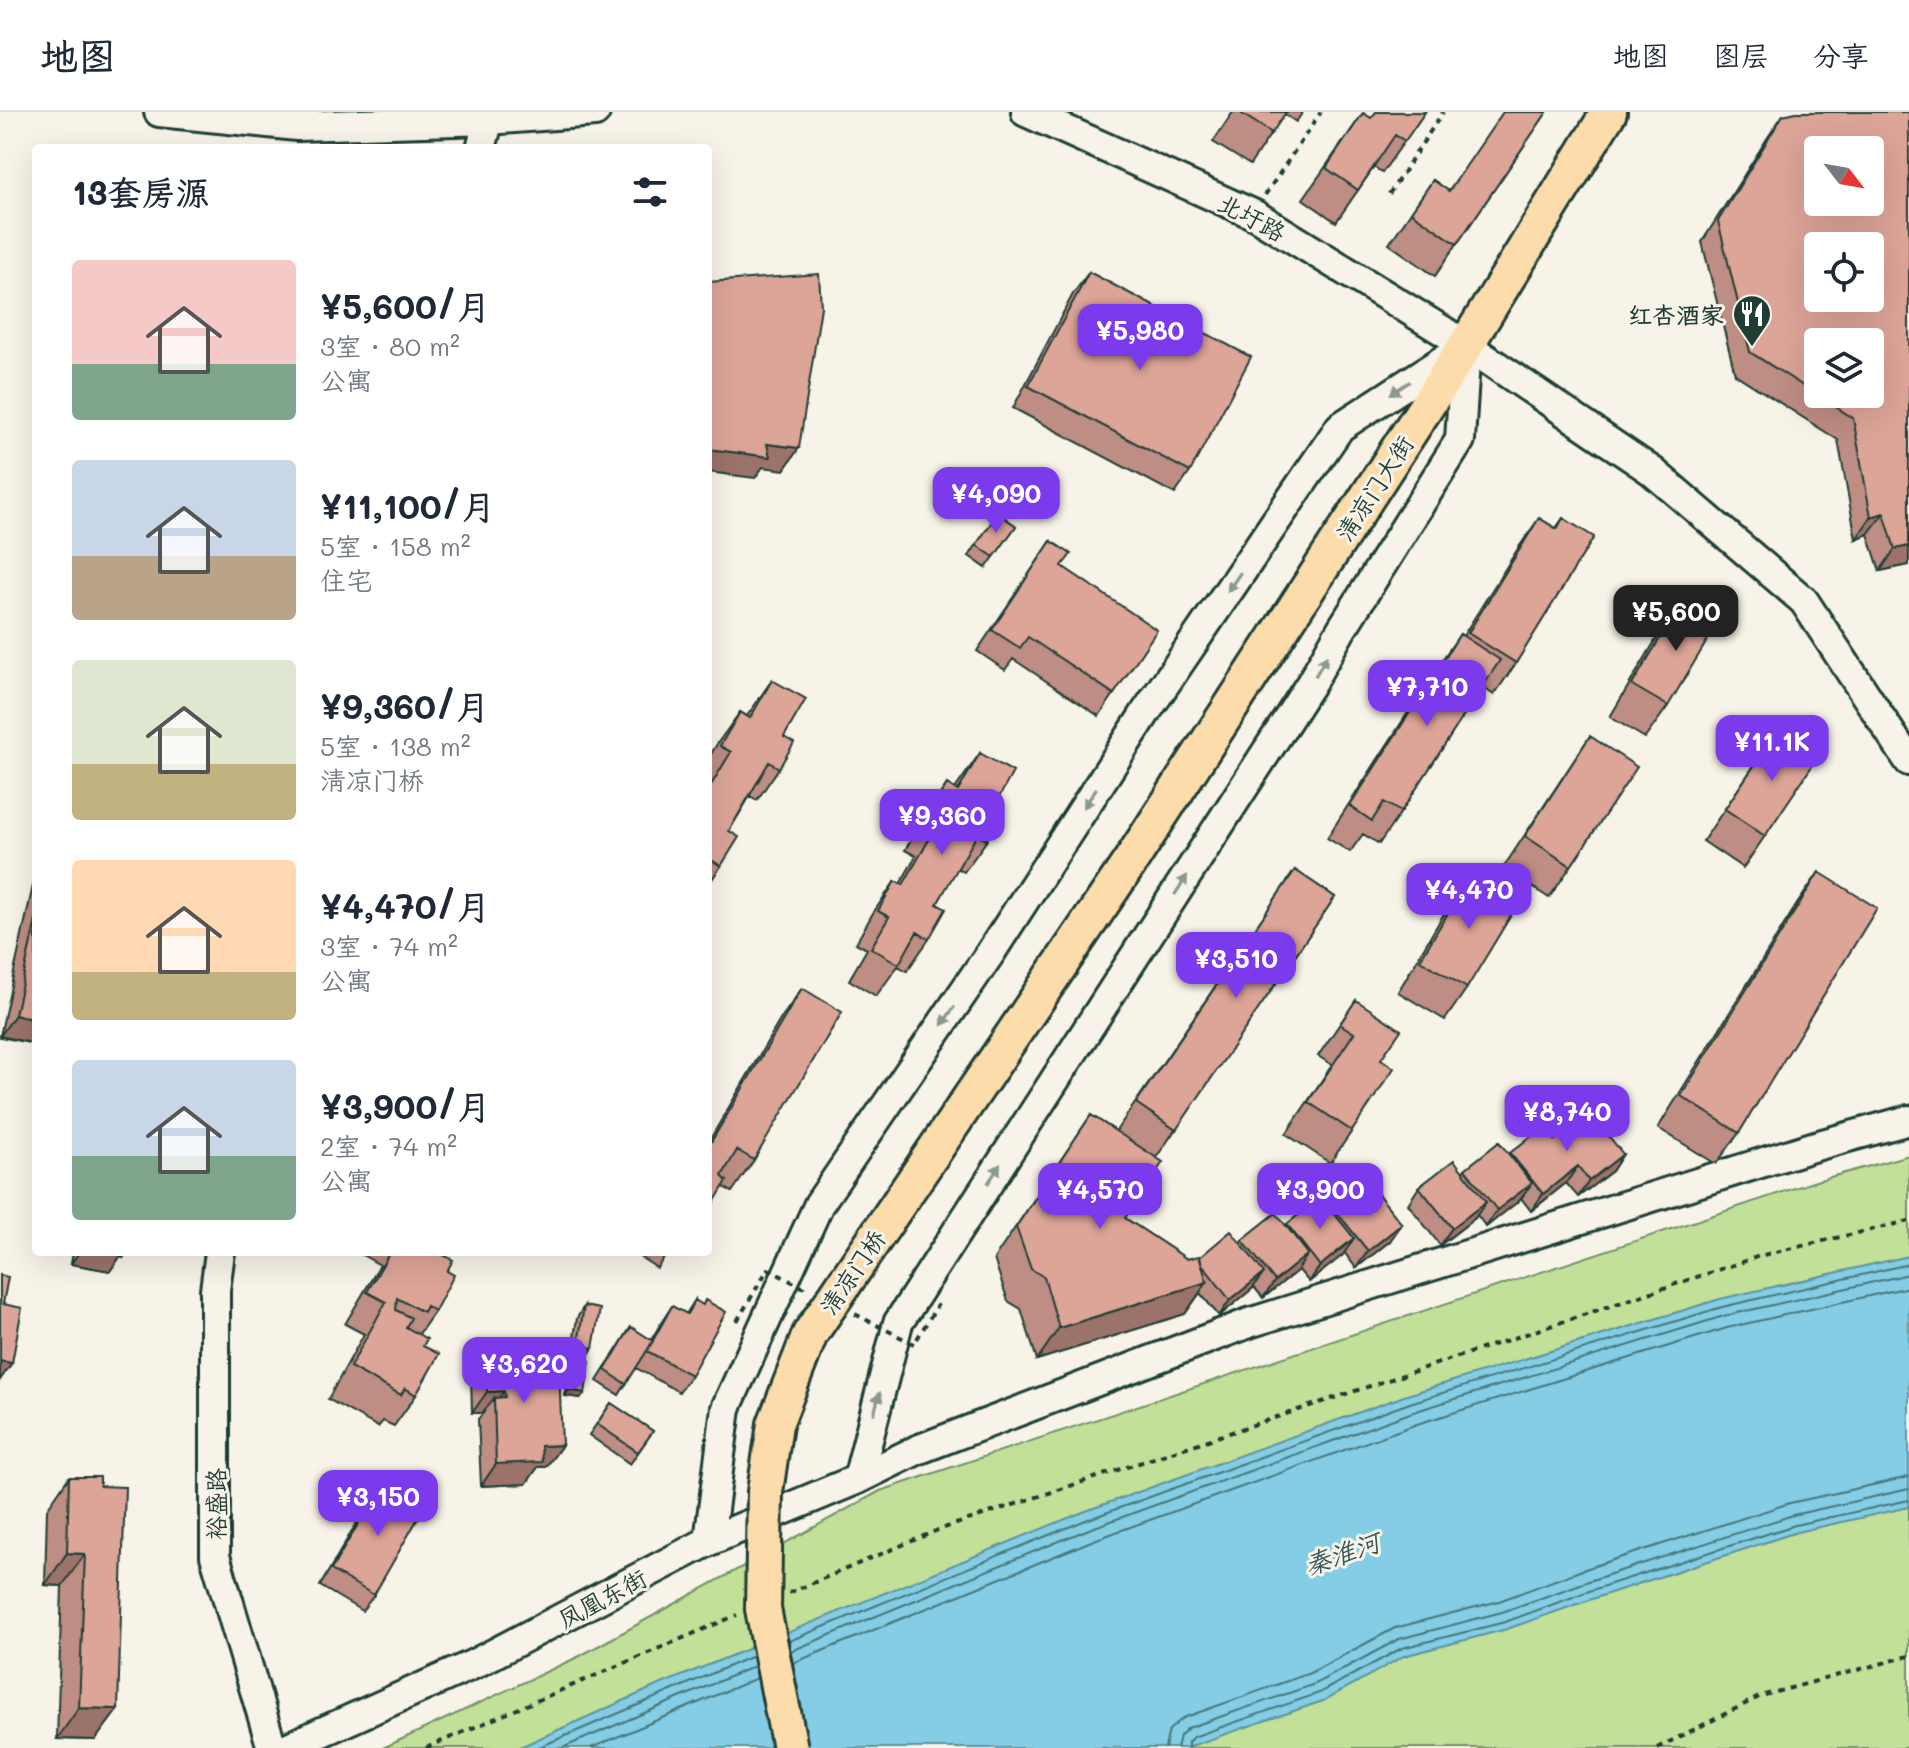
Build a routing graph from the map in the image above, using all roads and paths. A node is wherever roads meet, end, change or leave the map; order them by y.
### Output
1 (159, 112) edge
2 (595, 112) edge
3 (1026, 112) edge
4 (1321, 112) edge
5 (1443, 112) edge
6 (1609, 112) edge
7 (490, 116) edge
8 (482, 144) edge
9 (1389, 194) dead end
10 (1253, 214) junction
11 (1466, 345) junction
12 (1909, 761) edge
13 (1132, 859) joint
14 (1909, 1120) edge
15 (1909, 1221) edge
16 (219, 1256) edge
17 (858, 1479) junction
18 (709, 1541) junction
19 (779, 1598) dead end
20 (750, 1610) dead end
21 (1909, 1656) edge
22 (272, 1748) edge
23 (286, 1748) edge
24 (426, 1748) edge
25 (790, 1748) edge
26 (1657, 1748) edge

1 - 7 street
2 - 7 street
3 - 10 street, 北圩路
4 - 10 path
5 - 9 path
6 - 11 main road, 清凉门大街
7 - 8 street
10 - 11 street, 北圩路
11 - 12 street, 北圩路
11 - 13 main road, 清凉门大街
17 -> 11 street
11 -> 18 street
13 - 25 main road, 清凉门桥, bridge
14 - 17 street, 凤凰东街
15 - 19 path
16 - 22 street, 裕盛路
17 - 18 street, 凤凰东街
18 - 23 street, 凤凰东街
20 - 24 path
21 - 26 path

